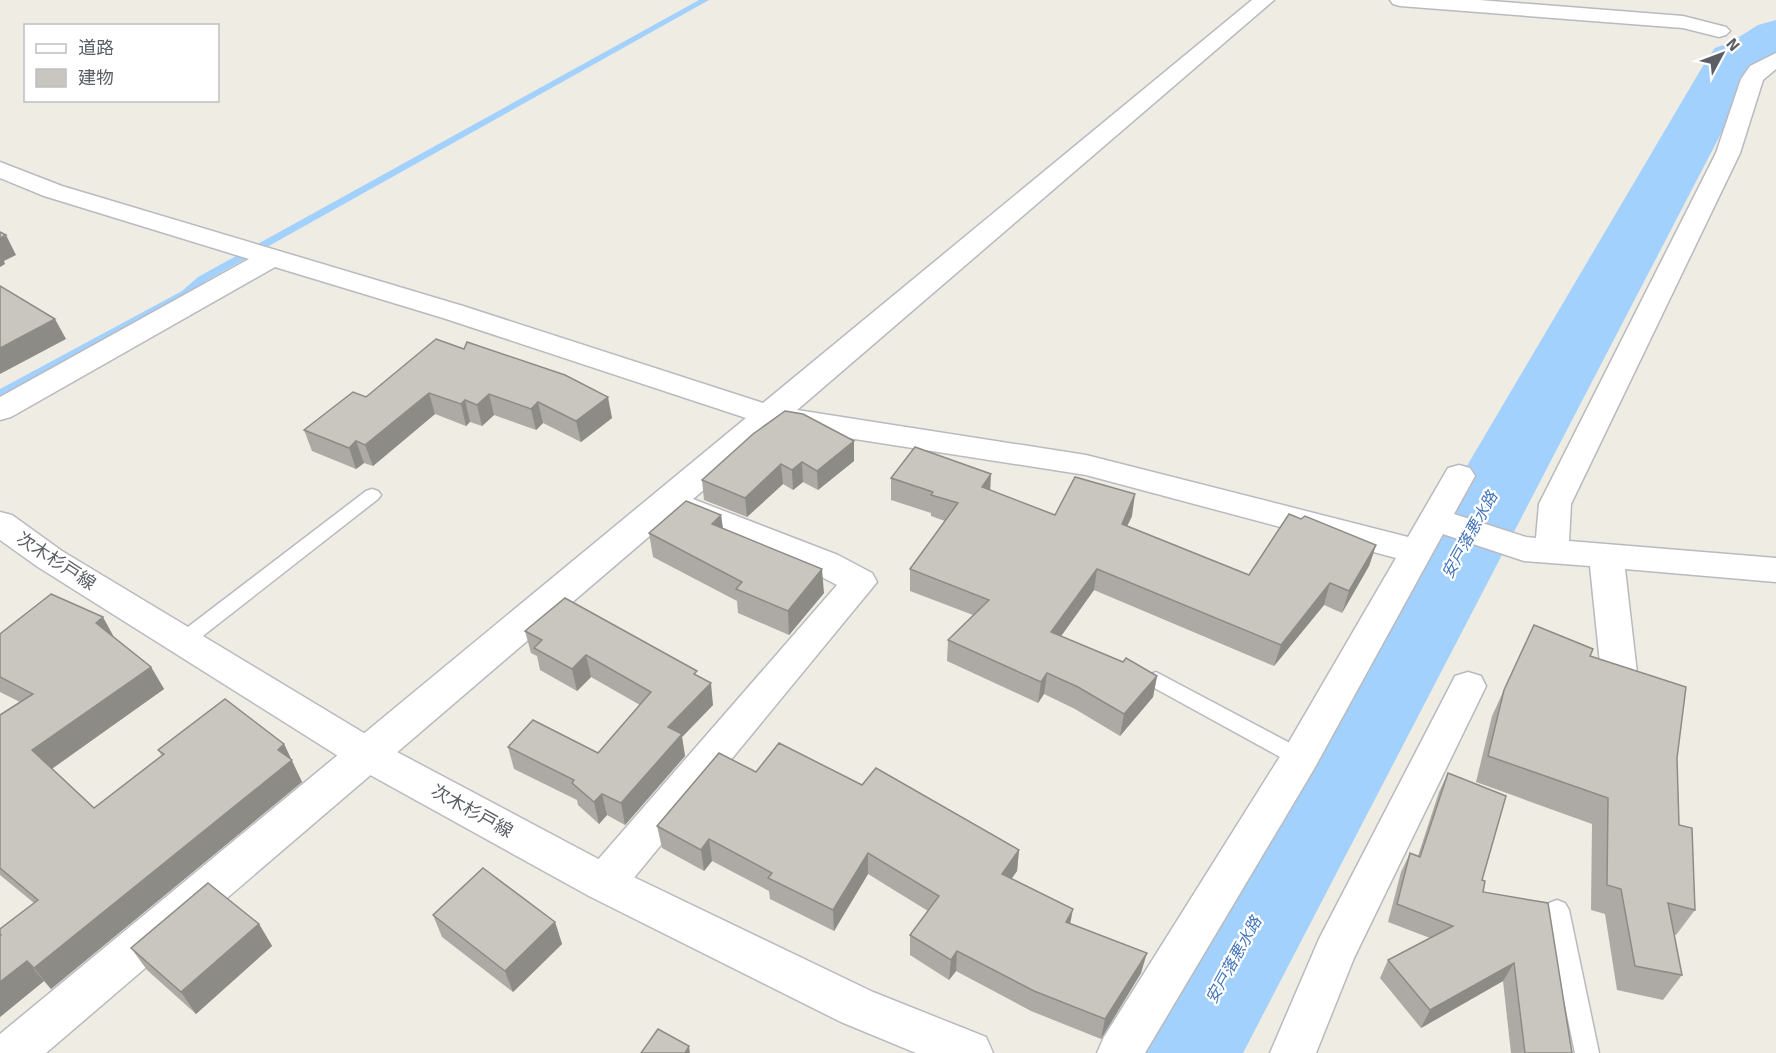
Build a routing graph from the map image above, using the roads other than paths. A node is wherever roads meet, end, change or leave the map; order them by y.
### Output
1 (1264, 0) edge
2 (1400, 0) edge
3 (1719, 31) dead end
4 (1776, 60) edge
5 (0, 169) edge
6 (272, 257) junction
7 (0, 410) edge
8 (771, 416) junction
9 (1459, 476) dead end
10 (372, 495) dead end
11 (668, 502) junction
12 (0, 523) edge
13 (1425, 535) junction
14 (1538, 550) junction
15 (1606, 556) junction
16 (1776, 570) edge
17 (183, 641) junction
18 (1619, 673) edge
19 (1156, 680) edge
20 (1468, 686) dead end
21 (368, 755) junction
22 (1300, 758) junction
23 (604, 884) junction
24 (1557, 910) dead end
25 (12, 1053) edge
26 (970, 1053) edge
27 (1120, 1053) edge
28 (1293, 1053) edge
29 (1587, 1053) edge

1 - 8 street
2 - 3 street
4 - 14 street
5 - 6 street
6 - 7 street
6 - 8 street
8 - 11 street
8 - 13 street
9 - 13 street
10 - 17 lane
11 - 21 street
11 - 23 street
12 - 17 street, 次木杉戸線
13 - 14 street
13 - 22 street
14 - 15 street
15 - 16 street
15 - 18 street
17 - 21 street, 次木杉戸線
19 - 22 lane
20 - 28 street
21 - 23 street, 次木杉戸線
21 - 25 street
22 - 27 street
23 - 26 street, 次木杉戸線
24 - 29 lane

